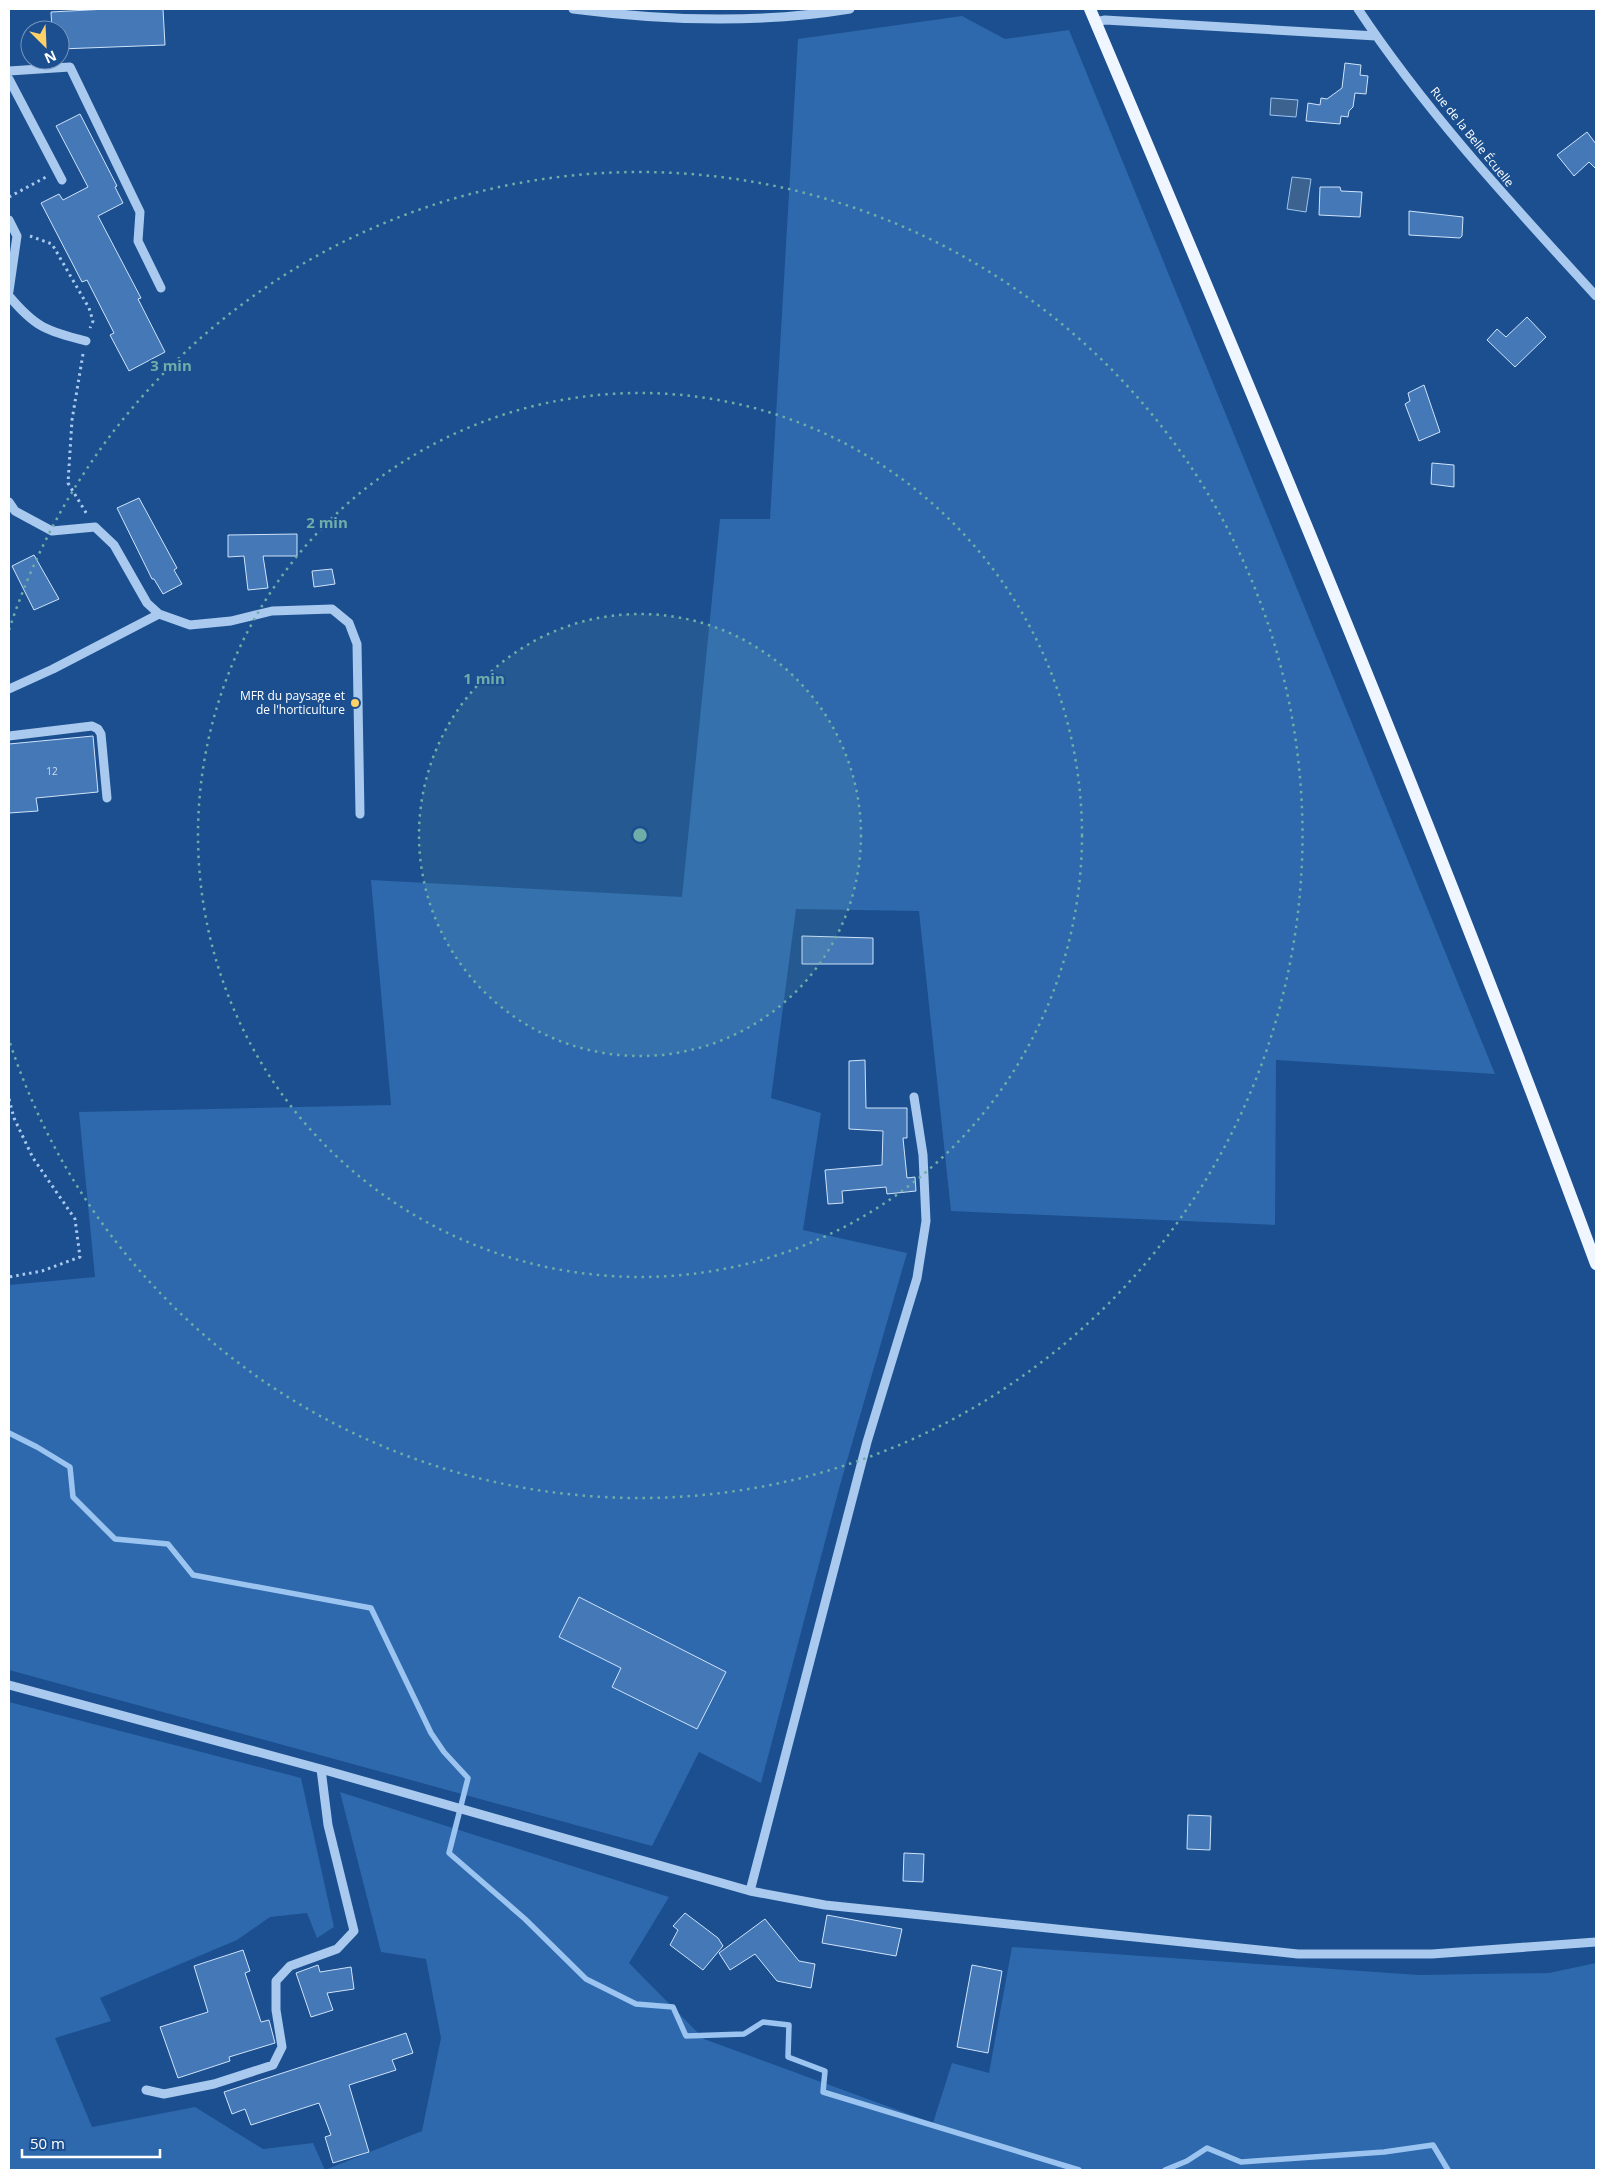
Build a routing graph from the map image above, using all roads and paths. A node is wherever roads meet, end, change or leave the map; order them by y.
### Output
1 (573, 9) edge
2 (850, 9) edge
3 (1090, 9) edge
4 (1358, 9) edge
5 (1095, 22) junction
6 (1376, 36) junction
7 (9, 71) edge
8 (9, 79) edge
9 (58, 171) junction
10 (62, 180) dead end
11 (9, 197) edge
12 (9, 220) edge
13 (17, 236) junction
14 (161, 288) dead end
15 (9, 291) edge
16 (9, 296) edge
17 (1596, 296) edge
18 (86, 340) junction
19 (9, 502) edge
20 (95, 527) junction
21 (159, 614) junction
22 (9, 688) edge
23 (9, 736) edge
24 (108, 798) dead end
25 (360, 814) dead end
26 (914, 1097) dead end
27 (9, 1099) edge
28 (1596, 1264) edge
29 (9, 1277) edge
30 (9, 1685) edge
31 (321, 1769) junction
32 (750, 1890) junction
33 (1596, 1942) edge
34 (146, 2090) dead end

1 - 2 street
3 - 5 main road
4 - 6 street, Rue de la Belle Écuelle
5 - 6 street
5 - 28 main road
6 - 17 street, Rue de la Belle Écuelle
7 - 14 street
8 - 9 street
9 - 10 street
9 - 11 path
12 - 13 street
13 - 15 street
13 - 18 path
16 - 18 street
18 - 20 path
19 - 20 street
20 - 21 street
21 - 22 street
21 - 25 street
23 - 24 street
26 - 32 street
27 - 29 path
30 - 31 street
31 - 32 street
31 - 34 street
32 - 33 street

